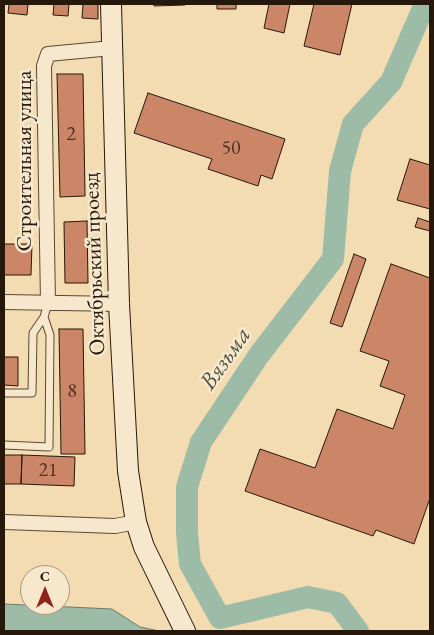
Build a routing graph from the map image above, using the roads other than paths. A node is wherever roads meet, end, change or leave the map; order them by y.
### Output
1 (111, 4) edge
2 (112, 48) junction
3 (4, 302) edge
4 (48, 303) junction
5 (119, 304) junction
6 (44, 317) junction
7 (4, 393) edge
8 (4, 445) edge
9 (4, 522) edge
10 (136, 522) junction
11 (186, 631) edge

1 - 2 street, Октябрьский проезд
2 - 4 street, Строительная улица
2 - 5 street, Октябрьский проезд
3 - 4 street
4 - 5 street
4 - 6 lane
5 - 10 street, Октябрьский проезд
6 - 7 lane
6 - 8 lane
9 - 10 street
10 - 11 street, Октябрьский проезд

